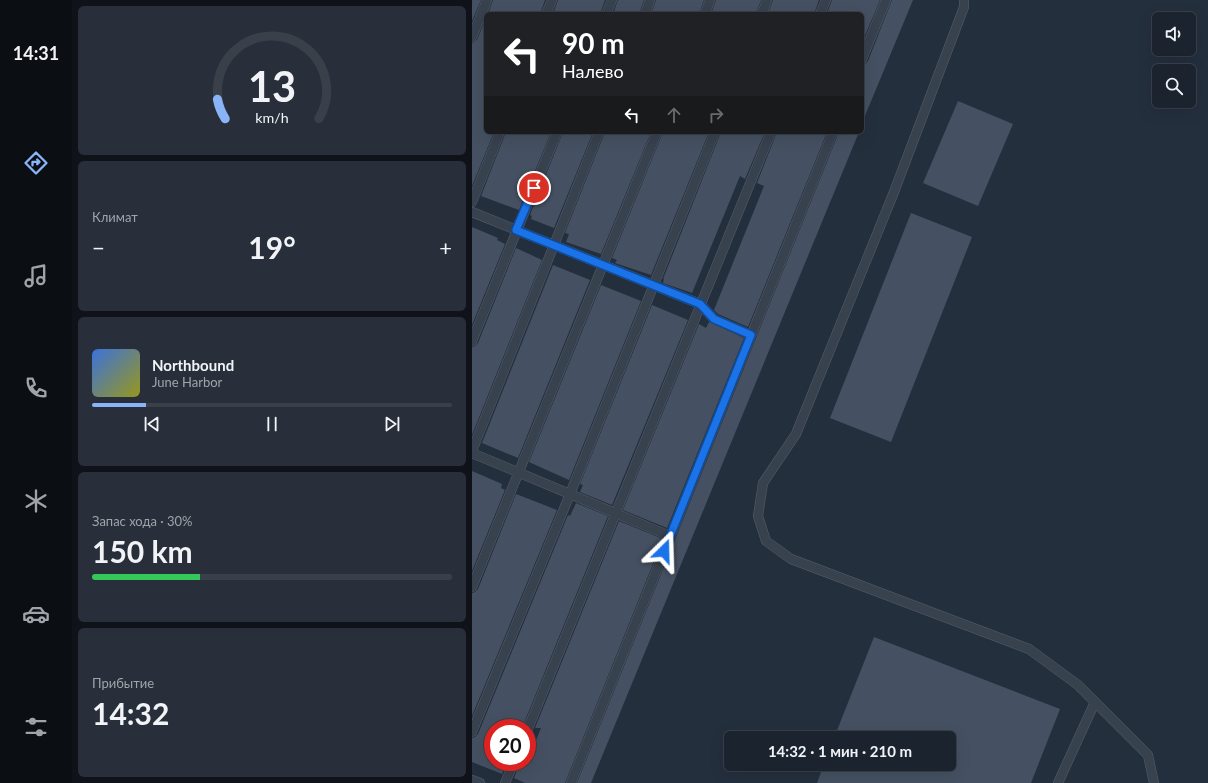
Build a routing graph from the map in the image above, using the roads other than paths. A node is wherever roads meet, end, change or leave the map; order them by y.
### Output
1 (487, 0) edge
2 (552, 0) edge
3 (612, 0) edge
4 (650, 0) edge
5 (710, 0) edge
6 (767, 0) edge
7 (826, 0) edge
8 (886, 0) edge
9 (964, 0) edge
10 (547, 12) edge
11 (607, 12) edge
12 (646, 12) edge
13 (706, 12) edge
14 (763, 12) edge
15 (821, 12) edge
16 (472, 37) edge
17 (864, 54) edge
18 (499, 134) edge
19 (556, 134) edge
20 (598, 134) edge
21 (656, 134) edge
22 (714, 134) edge
23 (770, 134) edge
24 (832, 134) edge
25 (472, 202) edge
26 (472, 212) edge
27 (516, 230) junction
28 (555, 246) junction
29 (604, 265) junction
30 (654, 285) junction
31 (700, 304) junction
32 (751, 335) junction
33 (472, 340) edge
34 (472, 452) edge
35 (519, 473) junction
36 (570, 494) junction
37 (617, 514) junction
38 (670, 536) junction
39 (472, 587) edge
40 (1095, 702) junction
41 (532, 719) edge
42 (472, 732) edge
43 (510, 771) edge
44 (472, 780) edge
45 (480, 783) edge
46 (505, 783) edge
47 (571, 783) edge
48 (1058, 783) edge
49 (1154, 783) edge

1 - 16 lane
2 - 10 lane
3 - 11 lane
4 - 12 lane
5 - 13 lane
6 - 14 lane
7 - 15 lane
8 - 17 lane
9 - 40 lane
18 - 25 lane
19 - 27 lane
20 - 28 lane
21 - 29 lane
22 - 30 lane
23 - 31 lane
24 - 32 lane
26 - 27 lane
27 - 28 lane
27 - 33 lane
28 - 29 lane
28 - 34 lane
29 - 30 lane
29 - 35 lane
30 - 31 lane
30 - 36 lane
31 - 32 lane
31 - 37 lane
32 - 38 lane
34 - 35 lane
35 - 36 lane
35 - 39 lane
36 - 37 lane
36 - 42 lane
37 - 38 lane
37 - 41 lane
38 - 47 lane
40 - 48 lane
40 - 49 lane
43 - 46 lane
44 - 45 lane

